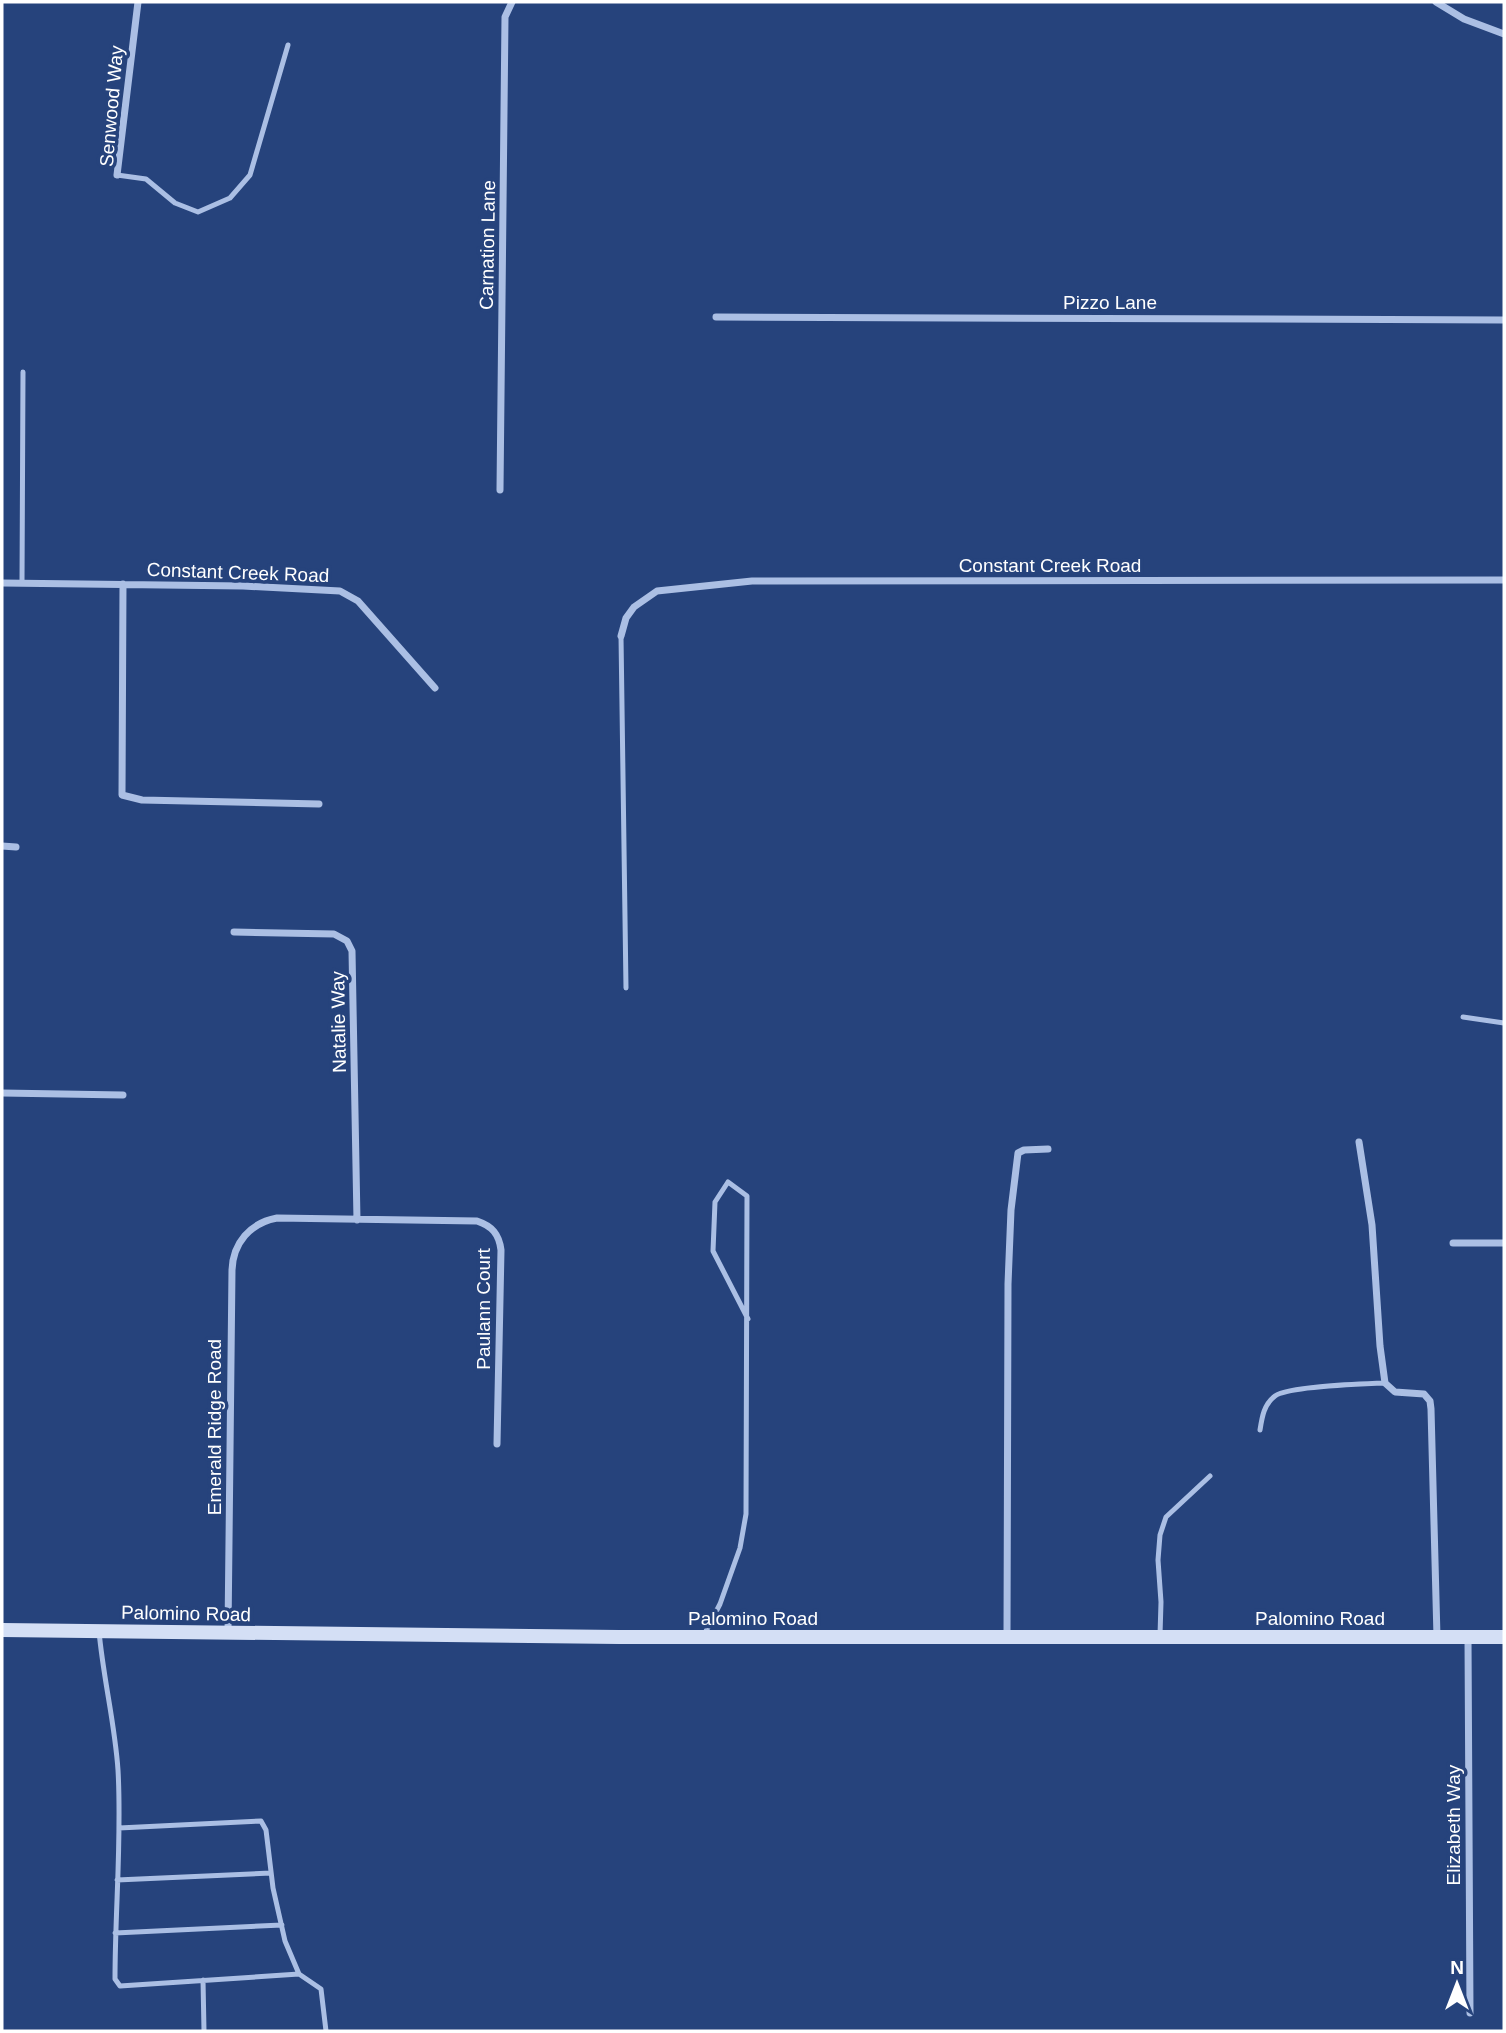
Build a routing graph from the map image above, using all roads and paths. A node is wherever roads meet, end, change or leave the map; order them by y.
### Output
1 (138, 2) edge
2 (512, 2) edge
3 (1436, 2) edge
4 (1504, 34) edge
5 (288, 45) dead end
6 (117, 175) joint
7 (716, 317) dead end
8 (1504, 320) edge
9 (23, 372) dead end
10 (500, 490) dead end
11 (1504, 580) edge
12 (2, 583) edge
13 (22, 583) junction
14 (123, 584) junction
15 (621, 636) joint
16 (435, 688) dead end
17 (318, 804) dead end
18 (2, 846) edge
19 (16, 847) dead end
20 (234, 932) dead end
21 (626, 988) dead end
22 (1463, 1017) dead end
23 (1504, 1023) edge
24 (2, 1093) edge
25 (122, 1095) dead end
26 (1359, 1142) dead end
27 (1048, 1149) dead end
28 (358, 1220) junction
29 (1453, 1243) dead end
30 (1504, 1243) edge
31 (748, 1319) junction
32 (1385, 1383) junction
33 (1260, 1430) dead end
34 (497, 1444) dead end
35 (1210, 1476) dead end
36 (2, 1629) edge
37 (99, 1631) junction
38 (228, 1633) junction
39 (703, 1637) junction
40 (1007, 1637) junction
41 (1468, 1637) junction
42 (1504, 1637) edge
43 (1160, 1638) junction
44 (1437, 1638) junction
45 (119, 1828) junction
46 (271, 1873) junction
47 (117, 1880) junction
48 (282, 1925) junction
49 (115, 1933) junction
50 (299, 1974) junction
51 (204, 1980) junction
52 (1470, 2013) dead end
53 (204, 2031) edge
54 (326, 2031) edge

1 - 6 street, Senwood Way
2 - 10 street, Carnation Lane
3 - 4 street
5 - 6 lane, Senwood Way
7 - 8 street, Pizzo Lane
9 - 13 lane
11 - 15 street, Constant Creek Road
12 - 13 street, Constant Creek Road
13 - 14 street, Constant Creek Road
14 - 16 street, Constant Creek Road
14 - 17 street
15 - 21 lane
18 - 19 street
20 - 28 street, Natalie Way
22 - 23 lane
24 - 25 street
26 - 32 street
27 - 40 street
28 - 34 street, Paulann Court
28 - 38 street, Emerald Ridge Road
29 - 30 street
31 - 31 lane
31 - 39 lane
32 - 33 lane
32 - 44 street
35 - 43 lane
36 - 37 street, Palomino Road
37 - 38 street, Palomino Road
37 - 45 lane
38 - 39 street, Palomino Road
39 - 40 street, Palomino Road
40 - 43 street, Palomino Road
41 - 42 street, Palomino Road
41 - 44 street, Palomino Road
41 - 52 street, Elizabeth Way
43 - 44 street, Palomino Road
45 - 46 lane
45 - 47 lane
46 - 47 lane
46 - 48 lane
47 - 49 lane
48 - 49 lane
48 - 50 lane
49 - 51 lane
50 - 51 lane
50 - 54 lane
51 - 53 lane

